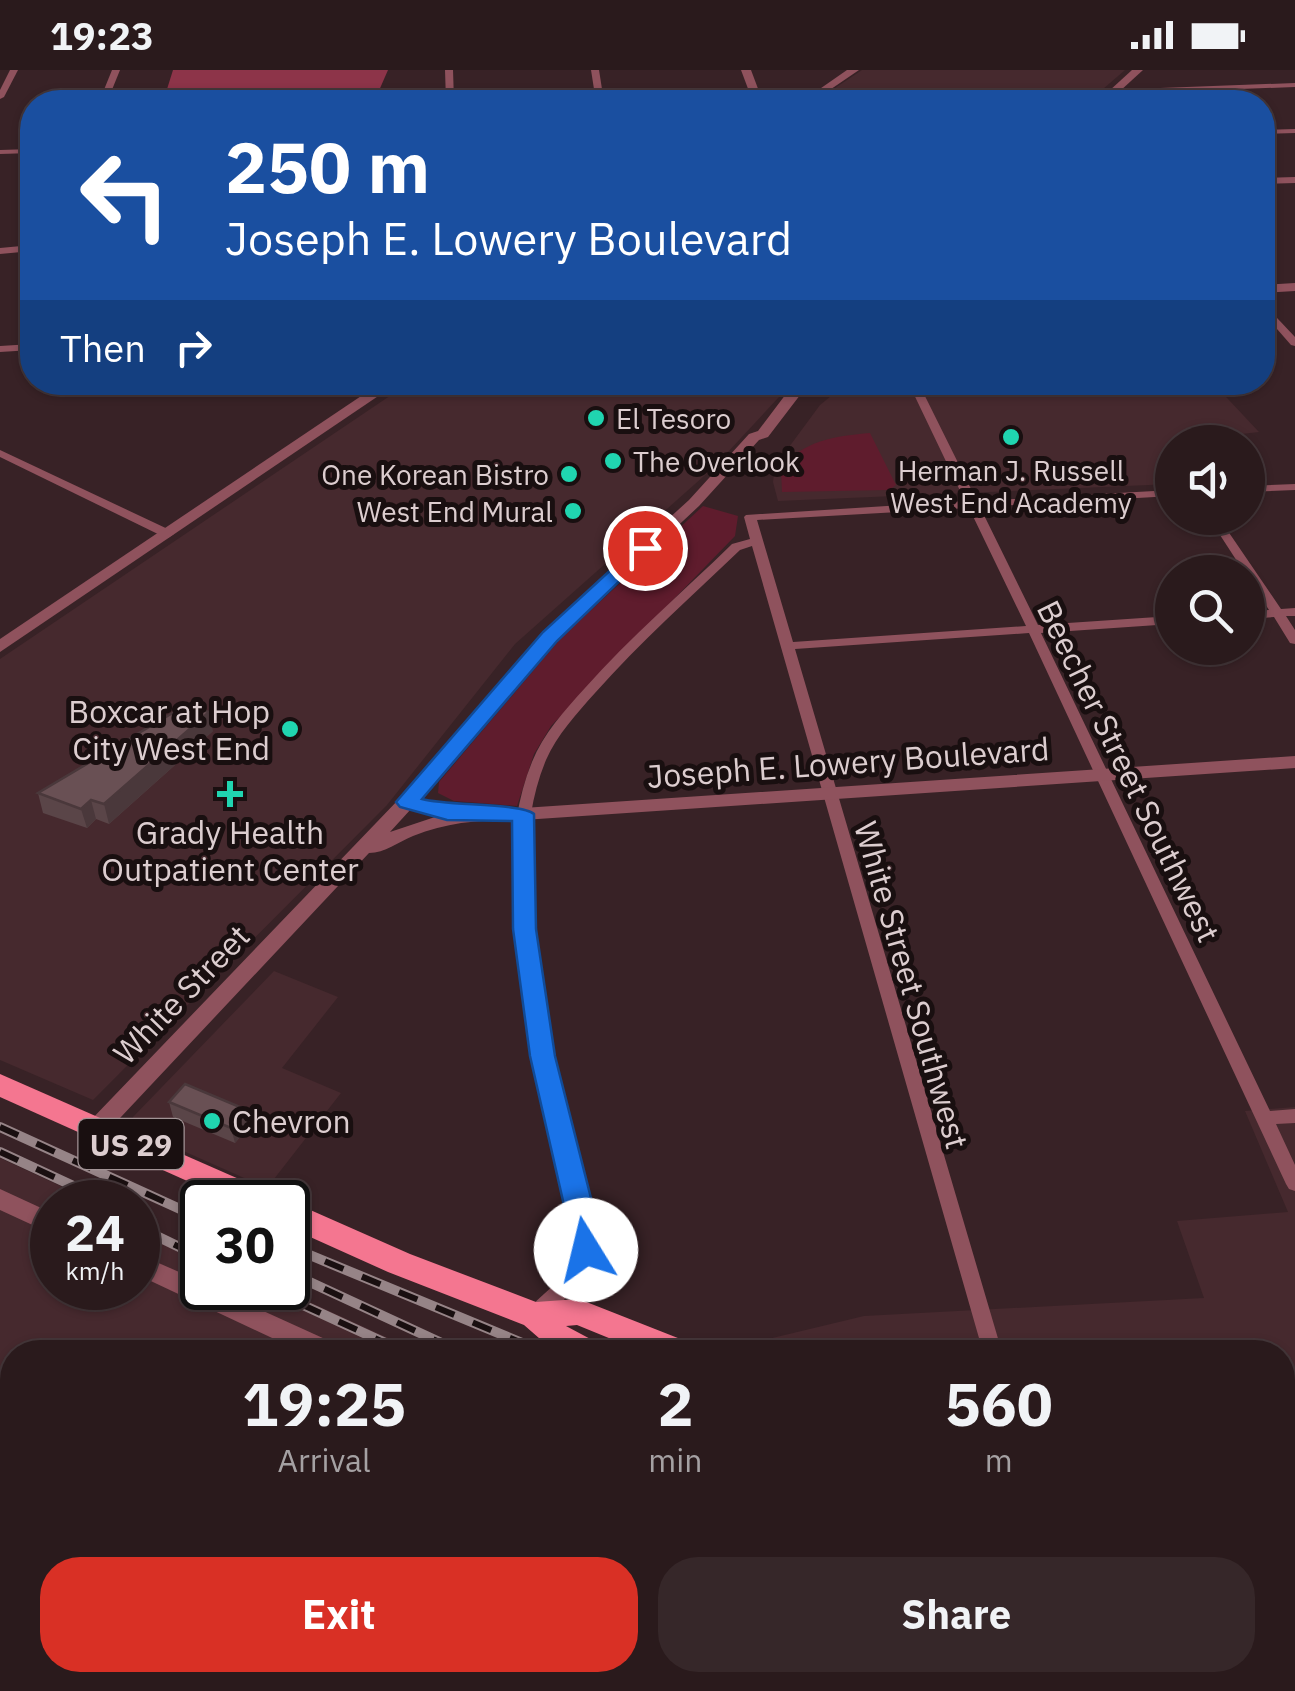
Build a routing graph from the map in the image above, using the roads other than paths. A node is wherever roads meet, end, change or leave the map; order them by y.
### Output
1 (14, 70) edge
2 (854, 70) edge
3 (1138, 70) edge
4 (1295, 85) edge
5 (824, 90) edge
6 (1116, 90) edge
7 (1161, 90) edge
8 (0, 97) edge
9 (1275, 320) edge
10 (1295, 343) edge
11 (373, 395) edge
12 (792, 395) edge
13 (918, 395) edge
14 (0, 454) edge
15 (1295, 487) edge
16 (1265, 488) edge
17 (1155, 494) edge
18 (968, 504) junction
19 (168, 534) junction
20 (1225, 535) edge
21 (754, 541) junction
22 (1295, 612) edge
23 (1277, 613) junction
24 (1265, 614) edge
25 (1155, 621) edge
26 (1030, 630) junction
27 (1295, 640) edge
28 (786, 646) junction
29 (0, 647) edge
30 (1295, 762) edge
31 (1104, 775) junction
32 (828, 794) junction
33 (407, 802) junction
34 (468, 814) junction
35 (523, 814) junction
36 (358, 856) junction
37 (0, 1085) edge
38 (1295, 1116) edge
39 (1264, 1118) junction
40 (96, 1128) junction
41 (213, 1180) edge
42 (1295, 1184) edge
43 (0, 1199) edge
44 (30, 1213) edge
45 (310, 1224) edge
46 (160, 1274) edge
47 (535, 1315) junction
48 (301, 1340) edge
49 (561, 1340) edge
50 (647, 1340) edge
51 (988, 1340) edge

1 - 8 street
2 - 5 street
3 - 6 street
4 - 7 street
9 - 10 street
11 - 19 street
12 - 33 street, White Street
13 - 18 street, Beecher Street Southwest
14 - 19 street
15 - 16 street
17 - 18 street
18 - 21 street, White Street Southwest
18 - 26 street, Beecher Street Southwest
19 - 29 street
20 - 23 street
21 - 28 street, White Street Southwest
21 - 35 street
22 - 23 street
23 - 24 street
23 - 27 street
25 - 26 street
26 - 28 street
26 - 31 street, Beecher Street Southwest
28 - 32 street, White Street Southwest
30 - 31 street, Joseph E. Lowery Boulevard
31 - 32 street, Joseph E. Lowery Boulevard
31 - 39 street, Beecher Street Southwest
32 - 35 street, Joseph E. Lowery Boulevard
32 - 51 street, White Street Southwest
33 - 34 street, Joseph E. Lowery Boulevard
33 - 36 street, White Street
34 - 35 street, Joseph E. Lowery Boulevard
34 - 36 street
35 - 47 street
36 - 40 street, White Street
37 - 40 main road, US 29
38 - 39 street
39 - 42 street, Beecher Street Southwest
40 - 41 main road, US 29
43 - 44 street
45 - 47 main road
46 - 48 street
47 - 49 main road
47 - 50 main road

